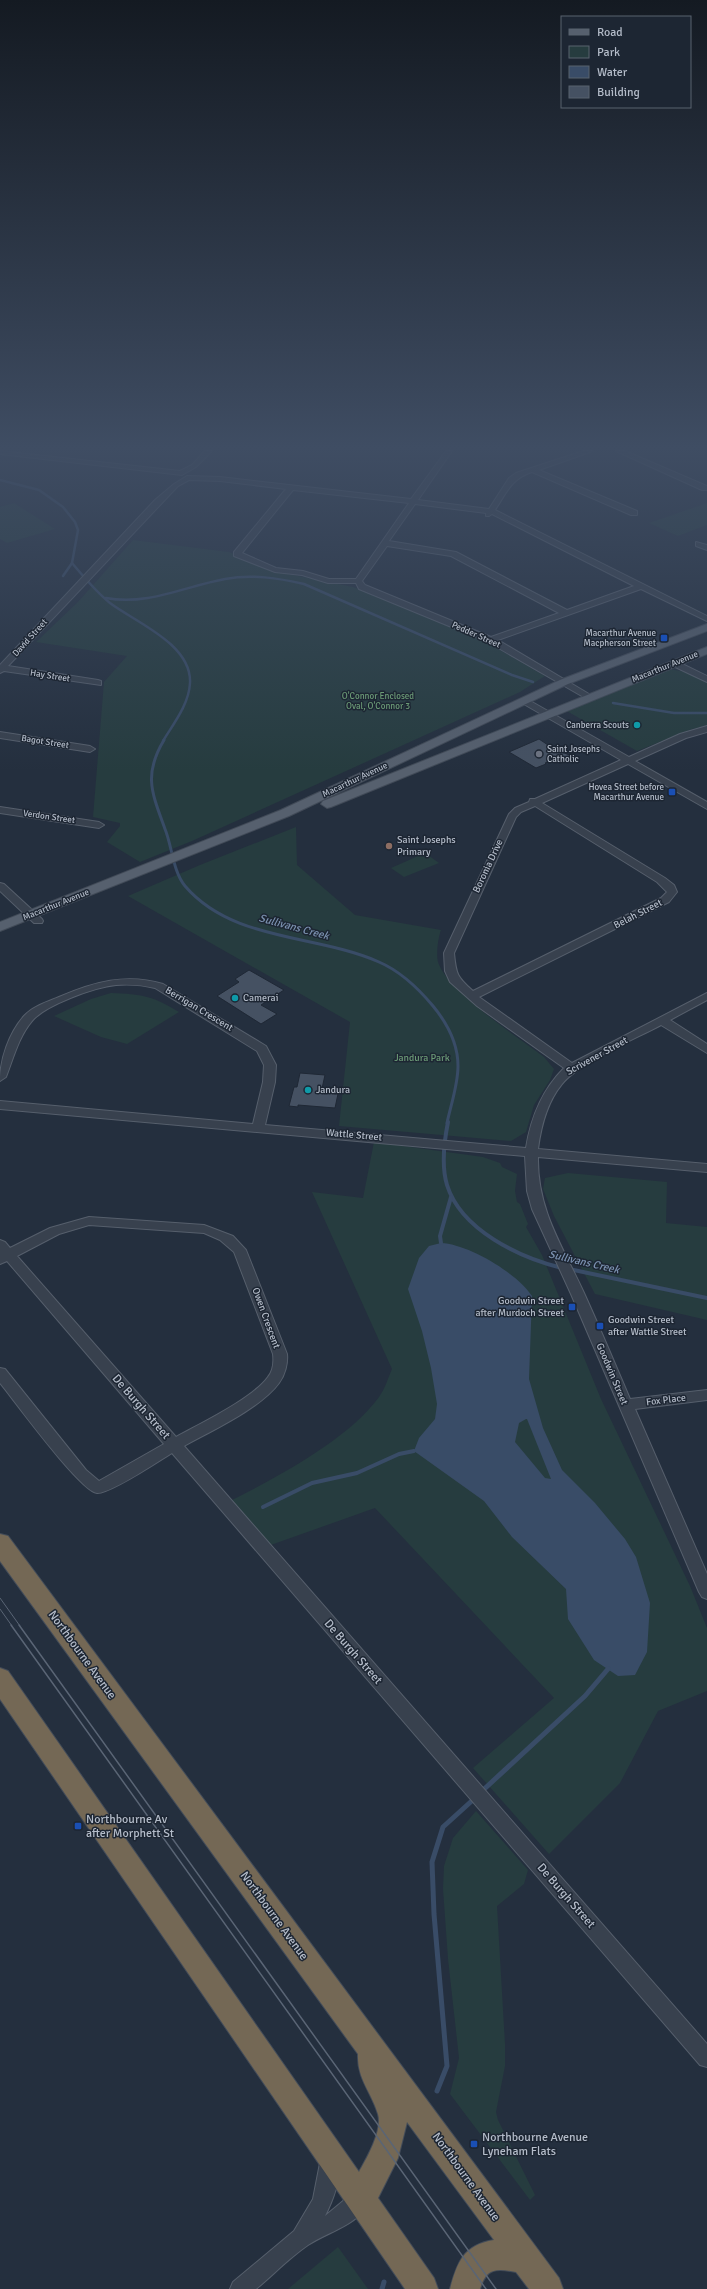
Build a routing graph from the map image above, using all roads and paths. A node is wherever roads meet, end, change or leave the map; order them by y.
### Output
1 (106, 558) edge
2 (246, 558) edge
3 (374, 558) edge
4 (460, 558) edge
5 (584, 558) edge
6 (358, 581) junction
7 (641, 586) junction
8 (566, 613) junction
9 (707, 619) edge
10 (707, 626) edge
11 (491, 640) junction
12 (707, 650) edge
13 (674, 663) junction
14 (1, 669) edge
15 (707, 679) edge
16 (564, 682) junction
17 (98, 684) dead end
18 (590, 697) junction
19 (525, 701) junction
20 (547, 714) junction
21 (707, 729) edge
22 (0, 735) edge
23 (90, 749) dead end
24 (627, 760) junction
25 (533, 801) junction
26 (707, 806) edge
27 (0, 810) edge
28 (289, 816) junction
29 (99, 825) dead end
30 (0, 886) edge
31 (35, 918) junction
32 (0, 927) edge
33 (0, 936) edge
34 (472, 996) junction
35 (707, 996) edge
36 (662, 1020) junction
37 (707, 1048) edge
38 (571, 1068) junction
39 (0, 1077) edge
40 (0, 1105) edge
41 (258, 1127) junction
42 (533, 1152) junction
43 (707, 1168) edge
44 (3, 1253) edge
45 (0, 1373) edge
46 (707, 1395) edge
47 (625, 1405) junction
48 (174, 1445) junction
49 (0, 1543) edge
50 (707, 1592) edge
51 (0, 1679) edge
52 (371, 2049) junction
53 (707, 2058) edge
54 (329, 2153) junction
55 (361, 2199) junction
56 (301, 2238) junction
57 (525, 2258) junction
58 (240, 2289) edge
59 (423, 2289) edge
60 (465, 2289) edge
61 (548, 2289) edge

1 - 14 street, David Street
2 - 6 street
3 - 6 street
4 - 8 street
5 - 7 street
6 - 11 street, Pedder Street
7 - 8 street
7 - 9 street
8 - 11 street
10 - 16 main road, Macarthur Avenue
11 - 16 street, Pedder Street
12 - 13 main road, Macarthur Avenue
13 - 15 street
13 - 18 main road, Macarthur Avenue
14 - 17 street, Hay Street
16 - 18 street, Pedder Street
16 - 19 main road, Macarthur Avenue
18 - 20 main road, Macarthur Avenue
19 - 20 street
19 - 28 main road, Macarthur Avenue
20 - 24 street
20 - 28 main road, Macarthur Avenue
21 - 24 street, Boronia Drive
22 - 23 street, Bagot Street
24 - 25 street, Boronia Drive
24 - 26 street
25 - 34 street, Boronia Drive
25 - 34 street, Belah Street
27 - 29 street, Verdon Street
28 - 31 main road, Macarthur Avenue
30 - 31 street
31 - 32 main road, Macarthur Avenue
31 - 33 main road, Macarthur Avenue
34 - 38 street, Boronia Drive
35 - 36 street, Scrivener Street
36 - 37 street
36 - 38 street, Scrivener Street
38 - 42 street, Scrivener Street
39 - 41 street, Berrigan Crescent
40 - 41 street, Wattle Street
41 - 42 street, Wattle Street
42 - 43 street, Wattle Street
42 - 47 street, Goodwin Street
44 - 48 street, De Burgh Street
44 - 48 street, Owen Crescent
45 - 48 street, Owen Crescent
46 - 47 street, Fox Place
47 - 50 street, Goodwin Street
48 - 53 street, De Burgh Street
49 - 52 highway, Northbourne Avenue
51 - 54 highway
52 - 55 highway
52 - 57 highway, Northbourne Avenue
54 - 55 highway
54 - 56 street
55 - 56 street
55 - 59 highway
56 - 58 street
57 - 60 highway
57 - 61 highway, Northbourne Avenue

